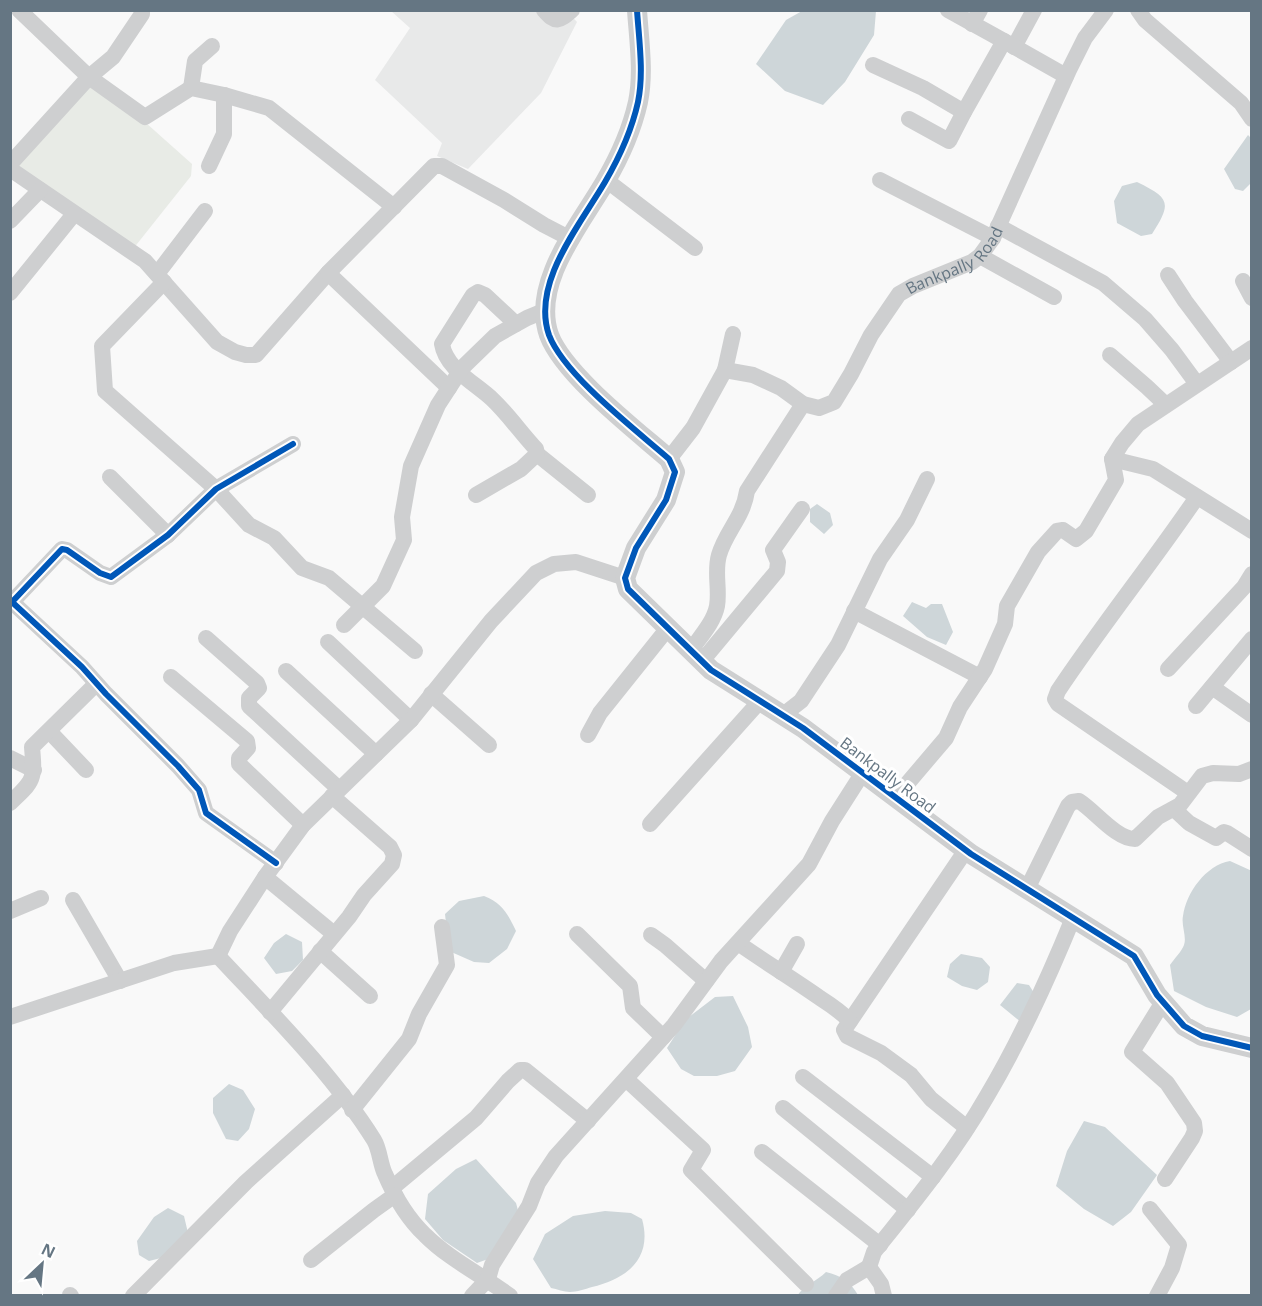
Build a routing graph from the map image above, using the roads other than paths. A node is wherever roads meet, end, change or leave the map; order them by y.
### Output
1 (20, 10) edge
2 (142, 10) edge
3 (544, 10) edge
4 (572, 10) edge
5 (638, 10) edge
6 (948, 10) edge
7 (1034, 10) edge
8 (1106, 10) edge
9 (1138, 10) edge
10 (976, 17) edge
11 (1009, 44) junction
12 (212, 46) dead end
13 (873, 65) dead end
14 (1066, 76) junction
15 (89, 77) junction
16 (191, 88) junction
17 (224, 94) junction
18 (963, 112) junction
19 (909, 119) dead end
20 (1251, 119) edge
21 (10, 164) edge
22 (209, 166) dead end
23 (10, 169) edge
24 (606, 180) junction
25 (879, 180) dead end
26 (40, 190) junction
27 (394, 207) junction
28 (205, 211) dead end
29 (74, 214) junction
30 (10, 221) edge
31 (995, 232) junction
32 (569, 238) junction
33 (695, 248) dead end
34 (980, 256) junction
35 (328, 273) junction
36 (1168, 275) dead end
37 (160, 278) junction
38 (1243, 281) dead end
39 (10, 293) edge
40 (1054, 297) dead end
41 (1251, 298) edge
42 (544, 311) junction
43 (516, 324) junction
44 (733, 334) dead end
45 (1251, 348) edge
46 (1110, 355) dead end
47 (1231, 362) junction
48 (725, 370) junction
49 (459, 372) junction
50 (1197, 384) junction
51 (449, 387) junction
52 (803, 404) junction
53 (1166, 405) junction
54 (293, 444) dead end
55 (537, 454) junction
56 (669, 459) junction
57 (1112, 459) junction
58 (110, 477) dead end
59 (927, 479) dead end
60 (216, 489) junction
61 (476, 495) dead end
62 (588, 495) dead end
63 (1197, 497) junction
64 (802, 509) dead end
65 (1251, 531) edge
66 (168, 535) junction
67 (1251, 574) edge
68 (625, 578) junction
69 (11, 602) edge
70 (363, 606) junction
71 (854, 611) junction
72 (344, 625) dead end
73 (668, 628) junction
74 (206, 638) dead end
75 (1251, 639) edge
76 (328, 642) dead end
77 (415, 651) dead end
78 (697, 656) junction
79 (1168, 669) dead end
80 (286, 671) dead end
81 (171, 677) dead end
82 (980, 677) junction
83 (96, 684) junction
84 (1212, 687) junction
85 (431, 694) junction
86 (760, 700) junction
87 (1196, 706) dead end
88 (783, 715) junction
89 (1251, 715) edge
90 (411, 720) junction
91 (49, 730) junction
92 (588, 735) dead end
93 (489, 745) dead end
94 (376, 754) junction
95 (10, 758) edge
96 (1251, 768) edge
97 (34, 770) junction
98 (86, 770) dead end
99 (862, 774) junction
100 (336, 793) junction
101 (1188, 793) junction
102 (895, 798) junction
103 (10, 803) edge
104 (1174, 809) junction
105 (650, 824) dead end
106 (303, 825) junction
107 (1251, 849) edge
108 (966, 850) junction
109 (271, 870) junction
110 (1027, 889) junction
111 (41, 898) dead end
112 (73, 900) dead end
113 (10, 911) edge
114 (1073, 918) junction
115 (442, 927) dead end
116 (334, 934) junction
117 (577, 934) dead end
118 (651, 935) dead end
119 (738, 943) junction
120 (797, 944) dead end
121 (320, 951) junction
122 (218, 956) junction
123 (781, 972) junction
124 (120, 981) junction
125 (706, 981) junction
126 (370, 996) dead end
127 (1163, 1002) junction
128 (270, 1012) junction
129 (10, 1017) edge
130 (850, 1021) junction
131 (663, 1037) junction
132 (1251, 1048) edge
133 (803, 1077) dead end
134 (626, 1079) junction
135 (343, 1095) junction
136 (783, 1108) dead end
137 (352, 1110) junction
138 (588, 1121) junction
139 (967, 1128) junction
140 (762, 1152) dead end
141 (933, 1177) junction
142 (1165, 1179) dead end
143 (394, 1191) junction
144 (1150, 1209) dead end
145 (908, 1210) junction
146 (880, 1245) junction
147 (311, 1260) dead end
148 (868, 1267) junction
149 (488, 1279) junction
150 (806, 1284) dead end
151 (133, 1296) edge
152 (472, 1296) edge
153 (510, 1296) edge
154 (837, 1296) edge
155 (884, 1296) edge
156 (1157, 1296) edge

1 - 15 street
2 - 15 street
3 - 4 street
5 - 24 street
6 - 10 street
7 - 11 street
8 - 14 street, Bankpally Road
9 - 20 street
10 - 11 street
11 - 14 street
11 - 18 street
12 - 16 street
13 - 18 street
14 - 31 street, Bankpally Road
15 - 16 street
15 - 21 street
16 - 17 street
17 - 22 street
17 - 27 street
18 - 19 street
23 - 26 street
24 - 32 street
24 - 33 street
25 - 31 street
26 - 29 street
26 - 30 street
27 - 32 street
27 - 35 street
28 - 37 street
29 - 37 street
29 - 39 street
31 - 34 street, Bankpally Road
31 - 50 street
32 - 42 street
34 - 40 street
34 - 52 street, Bankpally Road
35 - 37 street
35 - 51 street
36 - 47 street
37 - 60 street
38 - 41 street
42 - 43 street
42 - 56 street
43 - 49 street
43 - 49 street
44 - 48 street
45 - 47 street
46 - 53 street
47 - 50 street
48 - 52 street
48 - 56 street
49 - 51 street
49 - 55 street
50 - 53 street
51 - 70 street
52 - 78 street
53 - 57 street
54 - 60 street
55 - 61 street
55 - 62 street
56 - 68 street
57 - 63 street
57 - 82 street
58 - 66 street
59 - 71 street
60 - 66 street
60 - 70 street
63 - 65 street
63 - 101 street
64 - 78 street
66 - 69 street
67 - 79 street
68 - 73 street, Bankpally Road
68 - 85 street
69 - 83 street
70 - 72 street
70 - 77 street
71 - 82 street
71 - 88 street
73 - 78 street, Bankpally Road
73 - 92 street
74 - 100 street
75 - 84 street
76 - 90 street
78 - 86 street, Bankpally Road
80 - 94 street
81 - 106 street
82 - 102 street
83 - 91 street
83 - 109 street
84 - 87 street
84 - 89 street
85 - 90 street
85 - 93 street
86 - 88 street, Bankpally Road
86 - 105 street
88 - 99 street, Bankpally Road
90 - 94 street
91 - 97 street
91 - 98 street
94 - 100 street
95 - 97 street
96 - 101 street
97 - 103 street
99 - 102 street, Bankpally Road
99 - 119 street
100 - 106 street
100 - 116 street
101 - 104 street
102 - 108 street, Bankpally Road
104 - 107 street
104 - 110 street
106 - 109 street
108 - 110 street, Bankpally Road
108 - 130 street
109 - 116 street
109 - 122 street
110 - 114 street, Bankpally Road
111 - 113 street
112 - 124 street
114 - 127 street, Bankpally Road
114 - 139 street
115 - 137 street
116 - 121 street
117 - 131 street
118 - 125 street
119 - 123 street
119 - 125 street
120 - 123 street
121 - 126 street
121 - 128 street
122 - 124 street
122 - 128 street
123 - 130 street
124 - 129 street
125 - 131 street
127 - 132 street, Bankpally Road
127 - 142 street
128 - 135 street
130 - 139 street
131 - 134 street
133 - 141 street
134 - 138 street
134 - 150 street
135 - 137 street
135 - 151 street
136 - 145 street
137 - 143 street
138 - 143 street
138 - 149 street
139 - 141 street
140 - 146 street
141 - 145 street
143 - 147 street
143 - 149 street
144 - 156 street
145 - 146 street
146 - 148 street
148 - 154 street
148 - 155 street
149 - 152 street
149 - 153 street

